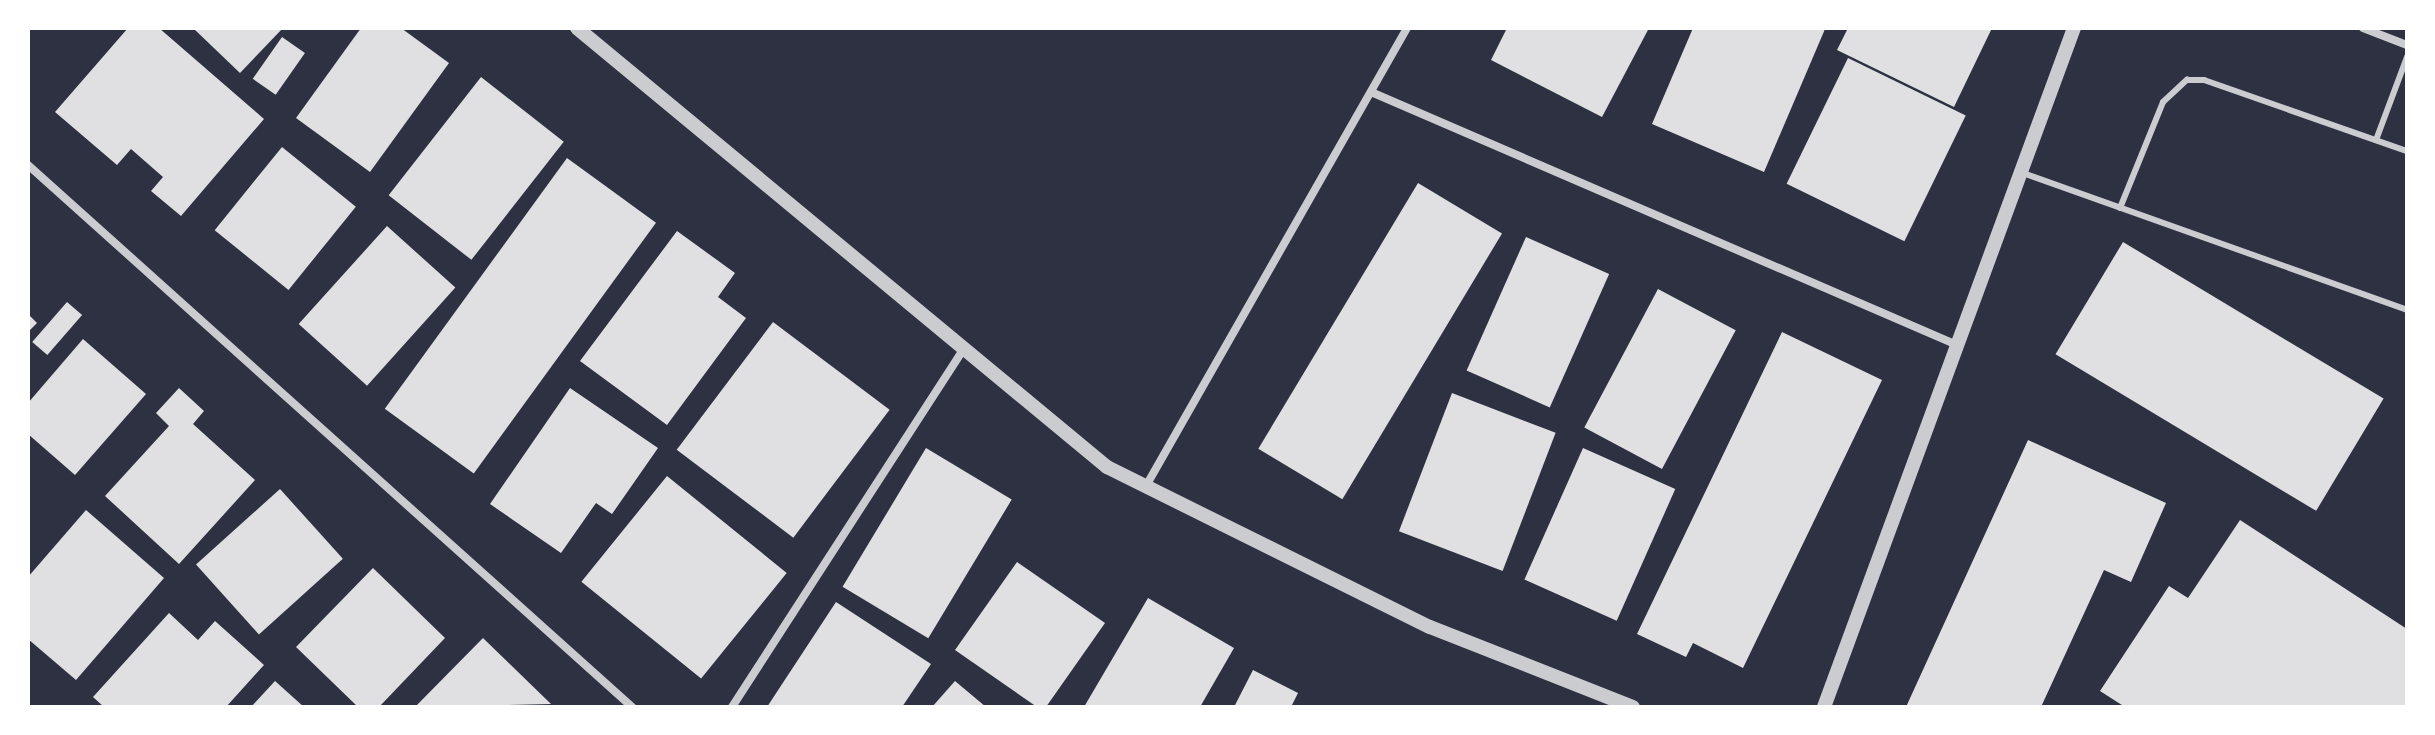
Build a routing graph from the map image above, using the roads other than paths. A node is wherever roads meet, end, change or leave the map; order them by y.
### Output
1 (577, 28) edge
2 (1407, 28) edge
3 (2074, 28) edge
4 (2363, 28) edge
5 (2407, 45) edge
6 (2407, 57) edge
7 (1371, 92) junction
8 (2376, 140) junction
9 (2407, 151) edge
10 (28, 165) edge
11 (2020, 172) junction
12 (2120, 208) junction
13 (2407, 310) edge
14 (1957, 345) junction
15 (964, 349) junction
16 (1146, 486) junction
17 (632, 707) edge
18 (732, 707) edge
19 (1633, 707) edge
20 (1824, 707) edge

1 - 15 street
2 - 7 street
3 - 11 street
4 - 5 street
6 - 8 lane
7 - 14 street
7 - 16 street
8 - 9 lane
8 - 12 lane
10 - 17 street
11 - 12 lane
11 - 14 street
12 - 13 lane
14 - 20 street
15 - 16 street
15 - 18 street
16 - 19 street

